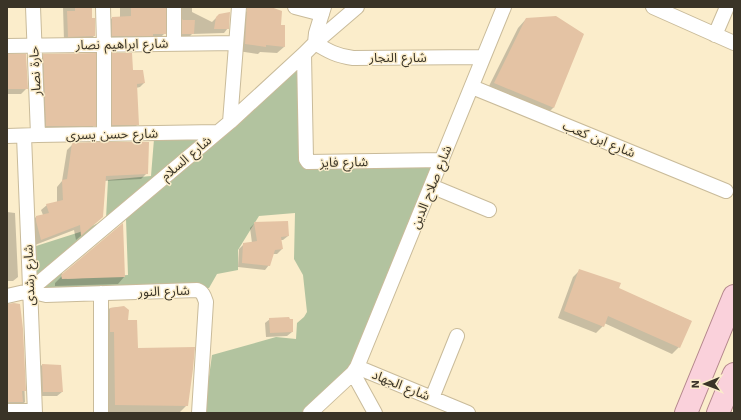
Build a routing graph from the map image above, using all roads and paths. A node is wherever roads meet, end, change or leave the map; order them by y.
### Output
1 (33, 7) edge
2 (103, 7) edge
3 (174, 7) edge
4 (239, 7) edge
5 (295, 7) edge
6 (357, 7) edge
7 (504, 7) edge
8 (653, 7) edge
9 (726, 7) edge
10 (323, 10) edge
11 (715, 35) junction
12 (174, 43) junction
13 (236, 43) junction
14 (315, 43) junction
15 (734, 43) edge
16 (104, 44) junction
17 (34, 45) junction
18 (7, 46) edge
19 (304, 54) junction
20 (484, 56) junction
21 (472, 87) junction
22 (230, 122) junction
23 (217, 132) junction
24 (38, 135) junction
25 (104, 135) junction
26 (7, 136) edge
27 (24, 136) junction
28 (442, 160) junction
29 (431, 186) junction
30 (726, 191) dead end
31 (489, 210) dead end
32 (29, 291) junction
33 (101, 293) junction
34 (7, 296) edge
35 (734, 296) edge
36 (457, 336) dead end
37 (355, 370) junction
38 (734, 374) edge
39 (432, 398) junction
40 (7, 411) edge
41 (35, 412) edge
42 (101, 413) edge
43 (199, 413) edge
44 (310, 413) edge
45 (375, 413) edge
46 (468, 413) edge
47 (686, 413) edge
48 (718, 413) edge

1 - 17 street, حارة نصار
2 - 16 street
3 - 12 street
4 - 13 street
5 - 10 street
6 - 14 street, شارع السلام
7 - 20 street, شارع صلاح الدين
8 - 11 street
9 - 11 street
10 - 14 street
11 - 15 street
12 - 13 street, شارع ابراهيم نصار
12 - 16 street, شارع ابراهيم نصار
13 - 22 street
14 - 19 street, شارع السلام
14 - 20 street, شارع النجار
16 - 17 street, شارع ابراهيم نصار
16 - 25 street
17 - 18 street, شارع ابراهيم نصار
17 - 24 street, حارة نصار
19 - 22 street, شارع السلام
19 - 28 street, شارع فايز
20 - 21 street, شارع صلاح الدين
21 - 28 street, شارع صلاح الدين
21 - 30 street, شارع ابن كعب
22 - 23 street, شارع السلام
23 - 25 street, شارع حسن يسرى
23 - 32 street, شارع السلام
24 - 25 street, شارع حسن يسرى
24 - 27 street, شارع حسن يسرى
26 - 27 street, شارع حسن يسرى
27 - 32 street, شارع رشدى
28 - 29 street, شارع صلاح الدين
29 - 31 street
29 - 37 street, شارع صلاح الدين
32 - 33 street, شارع النور
32 - 34 street, شارع السلام
32 - 41 street, شارع رشدى
33 - 42 street
33 - 43 street, شارع النور
35 - 47 main road
36 - 39 street
37 - 39 street, شارع الجهاد
37 - 44 street
37 - 45 street
38 - 48 main road
39 - 46 street, شارع الجهاد
40 - 41 street

